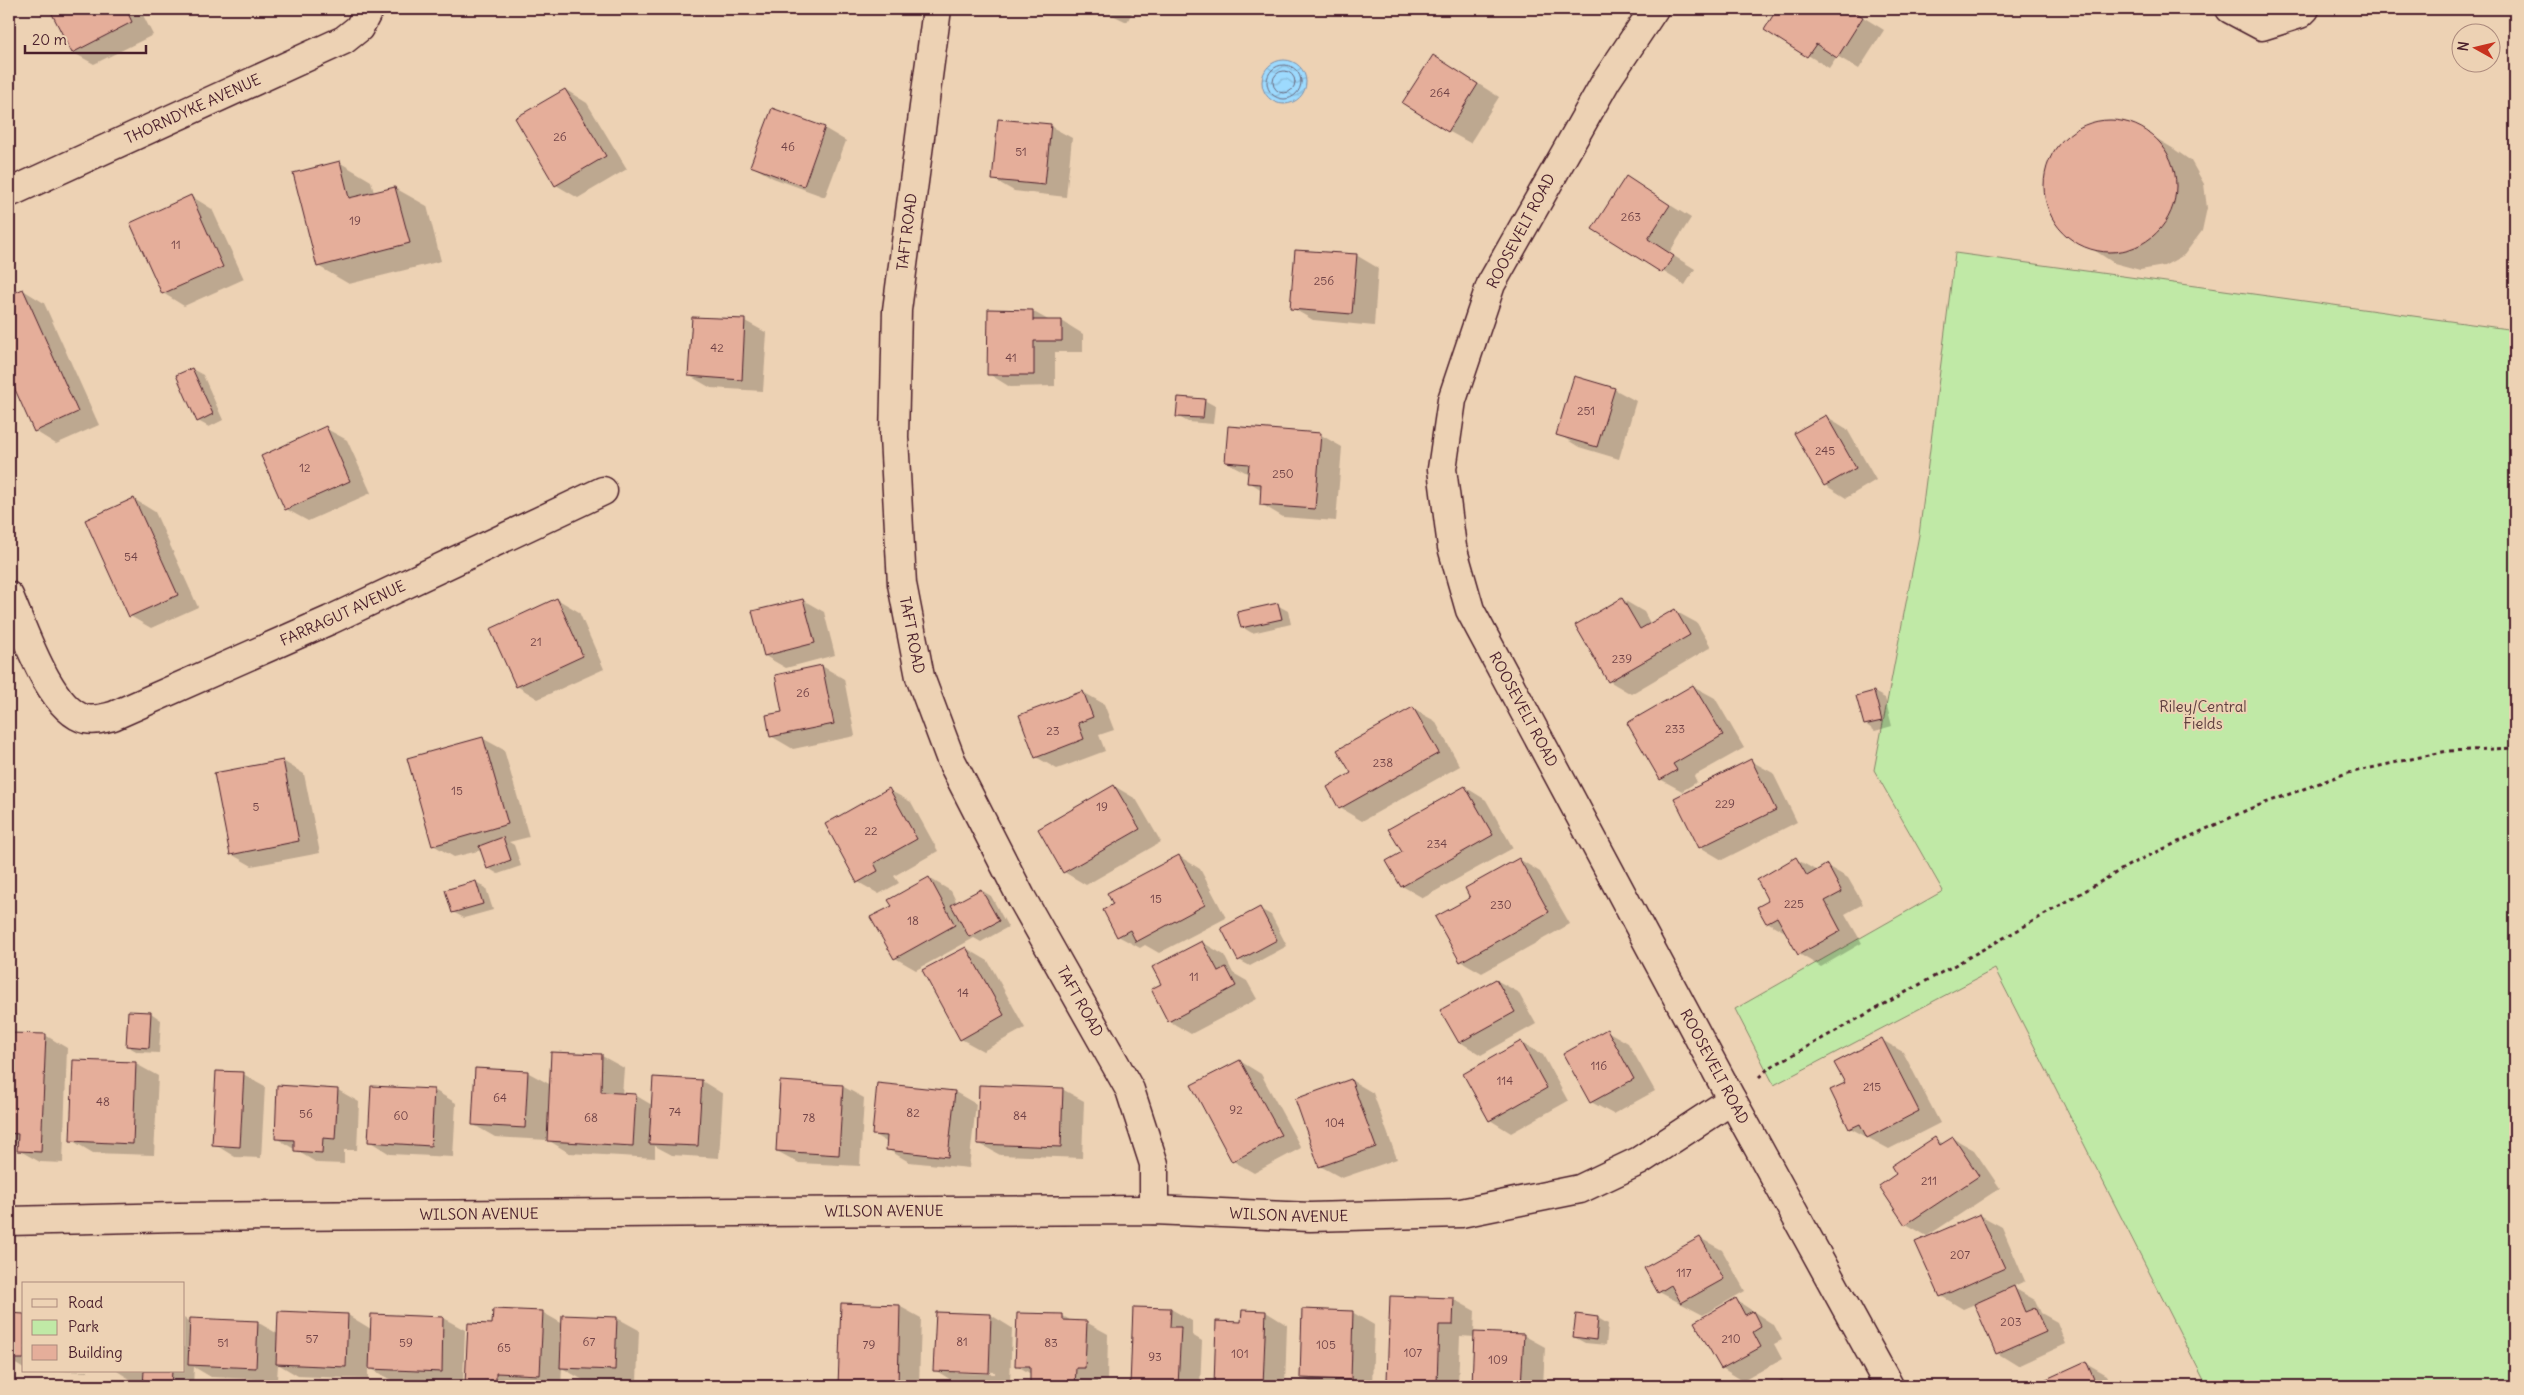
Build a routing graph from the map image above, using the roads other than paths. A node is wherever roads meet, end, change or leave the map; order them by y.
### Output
1 (937, 9) edge
2 (1654, 9) edge
3 (2230, 9) edge
4 (2305, 9) edge
5 (368, 11) edge
6 (9, 193) edge
7 (603, 491) dead end
8 (9, 596) edge
9 (1732, 1100) junction
10 (1154, 1210) junction
11 (9, 1221) edge
12 (1890, 1386) edge

1 - 10 street, TAFT ROAD
2 - 9 street, ROOSEVELT ROAD
3 - 4 street
5 - 6 street, THORNDYKE AVENUE
7 - 8 street, FARRAGUT AVENUE
9 - 10 street, WILSON AVENUE
9 - 12 street, ROOSEVELT ROAD
10 - 11 street, WILSON AVENUE

